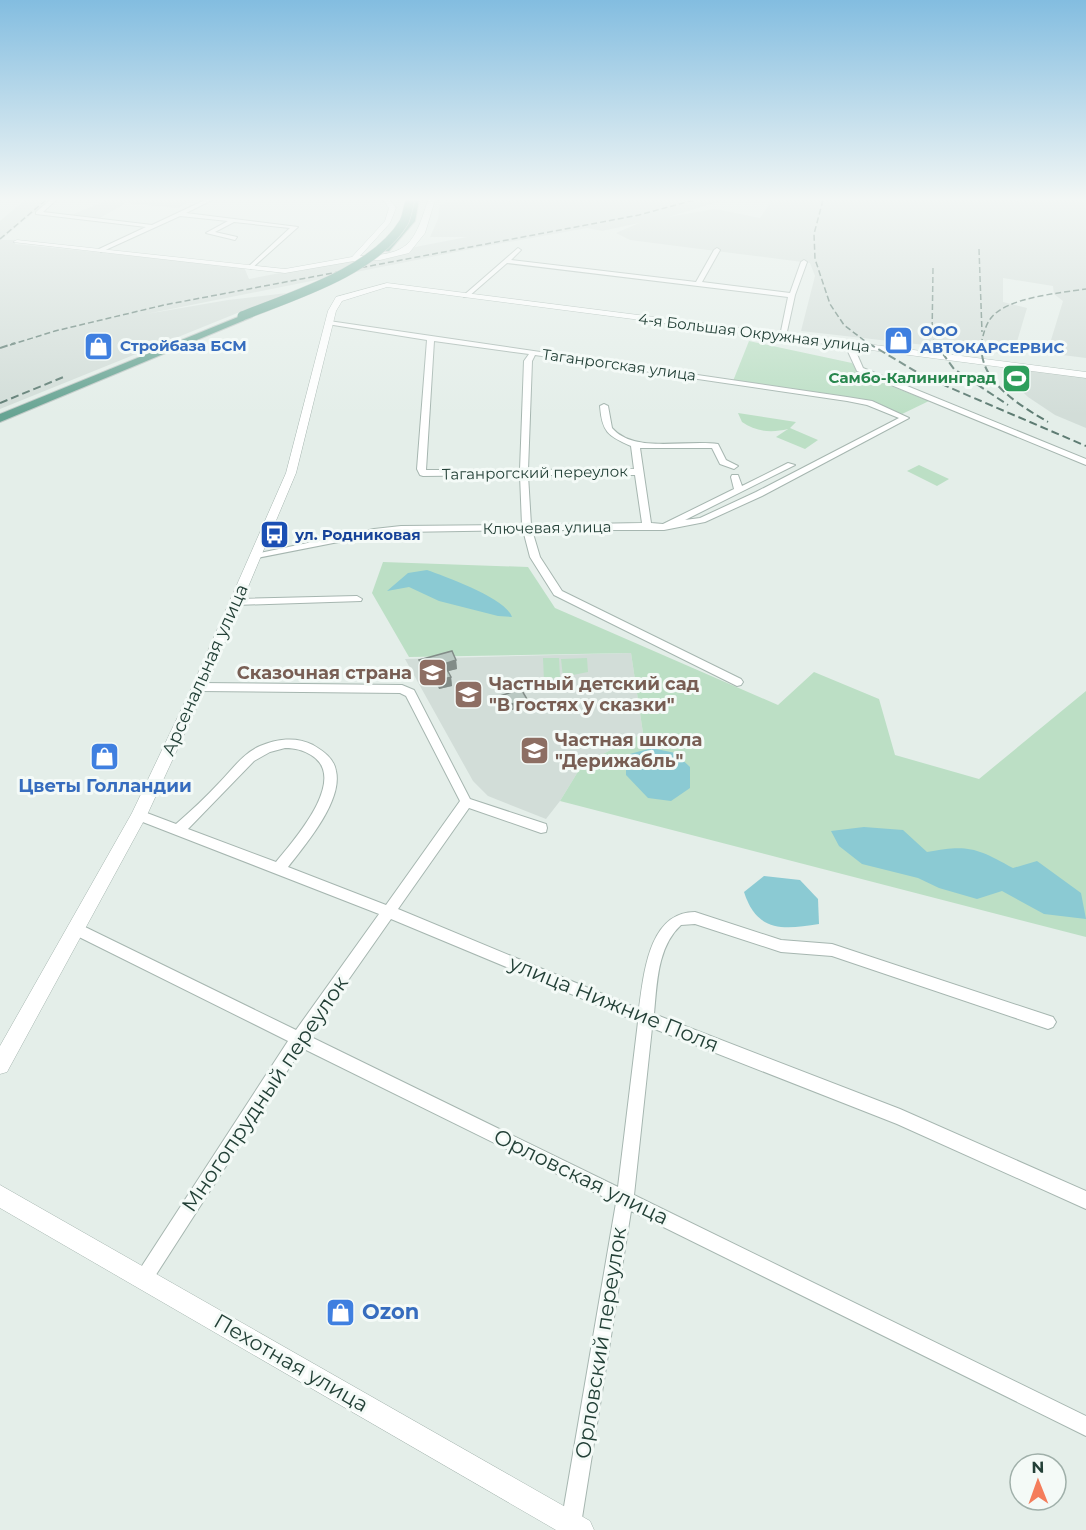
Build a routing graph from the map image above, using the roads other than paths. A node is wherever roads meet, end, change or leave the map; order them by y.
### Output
1 (344, 271) edge
2 (352, 271) edge
3 (494, 271) edge
4 (593, 271) edge
5 (705, 271) edge
6 (801, 271) edge
7 (698, 284) junction
8 (387, 285) joint
9 (792, 295) junction
10 (466, 296) junction
11 (245, 317) junction
12 (329, 323) junction
13 (783, 336) junction
14 (431, 337) junction
15 (849, 345) junction
16 (532, 352) junction
17 (1086, 375) edge
18 (604, 406) dead end
19 (0, 416) edge
20 (905, 418) joint
21 (635, 445) junction
22 (1086, 462) edge
23 (791, 465) dead end
24 (734, 466) dead end
25 (640, 472) junction
26 (524, 474) junction
27 (735, 477) dead end
28 (739, 490) junction
29 (647, 526) junction
30 (664, 526) junction
31 (527, 528) junction
32 (255, 557) junction
33 (357, 599) dead end
34 (236, 602) junction
35 (737, 682) dead end
36 (199, 687) junction
37 (466, 802) junction
38 (139, 815) junction
39 (541, 828) dead end
40 (179, 829) junction
41 (279, 868) junction
42 (389, 912) junction
43 (76, 929) junction
44 (645, 1018) junction
45 (1048, 1022) dead end
46 (299, 1038) junction
47 (0, 1065) edge
48 (0, 1196) edge
49 (625, 1198) junction
50 (1086, 1200) edge
51 (144, 1278) junction
52 (1086, 1426) edge
53 (576, 1527) edge

1 - 11 main road, bridge
2 - 11 main road, bridge
3 - 10 street
4 - 7 street
5 - 7 street
6 - 9 street
7 - 9 street
8 - 10 street, 4-я Большая Окружная улица
8 - 12 street, Арсенальная улица
9 - 13 street
10 - 13 street, 4-я Большая Окружная улица
11 - 19 main road
12 - 14 street, Таганрогская улица
12 - 32 street, Арсенальная улица
13 - 15 street, 4-я Большая Окружная улица
14 - 16 street, Таганрогская улица
14 - 26 street, Таганрогский переулок
15 - 17 street, 4-я Большая Окружная улица
15 - 22 street
16 - 20 street, Таганрогская улица
16 - 26 street
18 - 21 street
20 - 30 street, Ключевая улица
21 - 24 street
21 - 25 street
23 - 28 street
25 - 26 street, Таганрогский переулок
25 - 29 street
26 - 31 street
27 - 28 street
28 - 30 street
29 - 30 street, Ключевая улица
29 - 31 street, Ключевая улица
31 - 32 street, Ключевая улица
31 - 35 street
32 - 34 street, Арсенальная улица
33 - 34 street
34 - 36 street, Арсенальная улица
36 - 37 street
36 - 38 street, Арсенальная улица
37 - 39 street
37 - 42 street, Многопрудный переулок
38 - 40 street, улица Нижние Поля
38 - 43 street, Арсенальная улица
40 - 41 street, улица Нижние Поля
40 - 41 street
41 - 42 street, улица Нижние Поля
42 - 44 street, улица Нижние Поля
42 - 46 street, Многопрудный переулок
43 - 46 street, Орловская улица
43 - 47 street, Арсенальная улица
44 - 45 street, Орловский переулок
44 - 49 street, Орловский переулок
44 - 50 street, улица Нижние Поля
46 - 49 street, Орловская улица
46 - 51 street, Многопрудный переулок
48 - 51 street, Пехотная улица
49 - 52 street, Орловская улица
49 - 53 street, Орловский переулок
51 - 53 street, Пехотная улица

